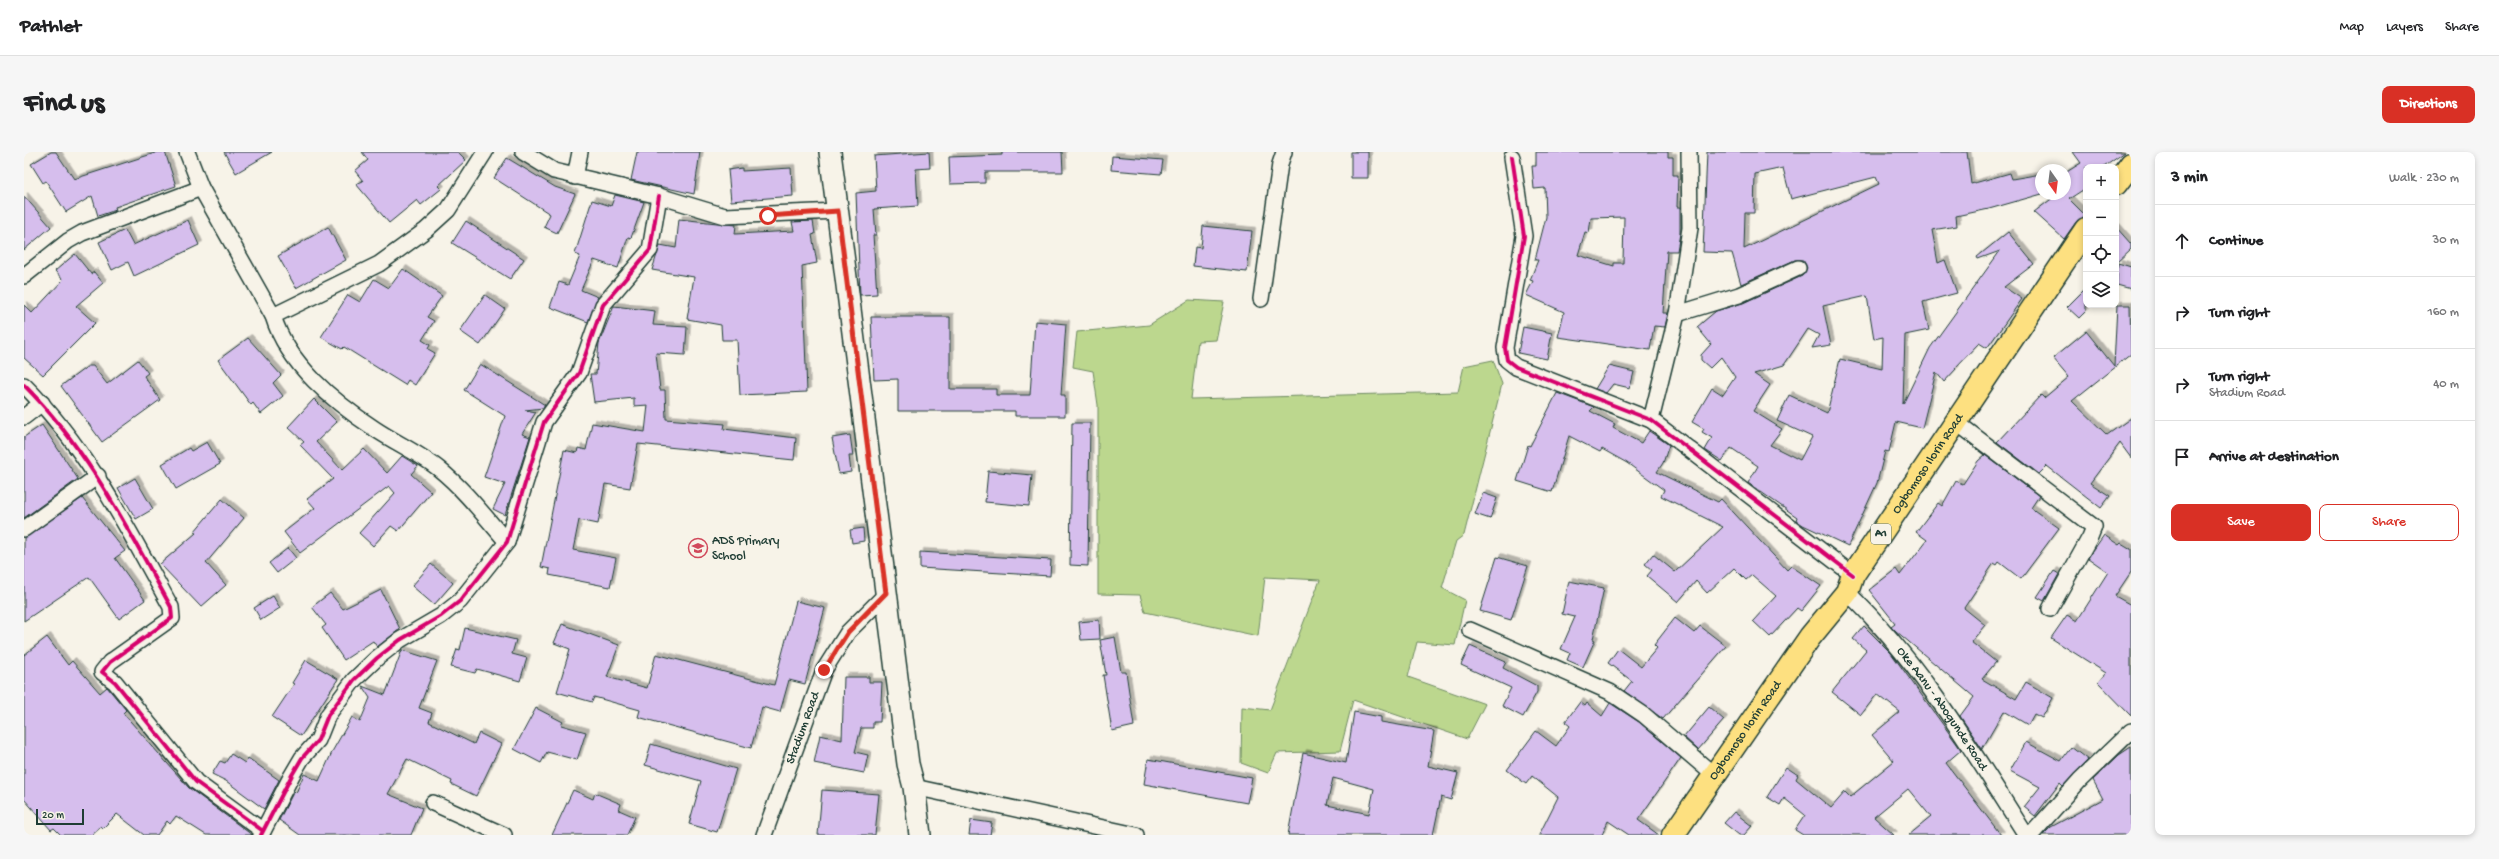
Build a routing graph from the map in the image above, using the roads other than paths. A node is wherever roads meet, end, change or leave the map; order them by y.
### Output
1 (187, 152) edge
2 (485, 152) edge
3 (523, 152) edge
4 (580, 152) edge
5 (830, 152) edge
6 (1284, 152) edge
7 (1689, 152) edge
8 (1512, 157) dead end
9 (2131, 164) edge
10 (575, 177) junction
11 (2119, 180) edge
12 (201, 188) junction
13 (659, 196) junction
14 (838, 211) junction
15 (2083, 233) edge
16 (1798, 268) dead end
17 (24, 276) edge
18 (1261, 299) dead end
19 (1678, 314) junction
20 (274, 316) junction
21 (24, 385) edge
22 (42, 404) junction
23 (24, 417) edge
24 (1651, 420) junction
25 (1956, 422) junction
26 (98, 476) junction
27 (24, 529) edge
28 (508, 542) junction
29 (1850, 583) junction
30 (886, 593) junction
31 (2050, 609) dead end
32 (1470, 630) dead end
33 (2131, 731) edge
34 (1714, 775) junction
35 (914, 787) junction
36 (433, 803) dead end
37 (262, 833) edge
38 (504, 835) edge
39 (764, 835) edge
40 (920, 835) edge
41 (1136, 835) edge
42 (1673, 835) edge
43 (2026, 835) edge
44 (2031, 835) edge

1 - 12 street
2 - 20 street
3 - 10 street
4 - 10 street
5 - 14 main road
6 - 18 street
7 - 19 street
8 - 24 street, Oke Aanu - Abogunde Road
9 - 11 highway
10 - 13 street
12 - 17 street
12 - 20 street
13 - 14 street
13 - 28 street
14 - 30 main road
15 - 25 highway, Ogbomoso Ilorin Road / A1
16 - 19 street
19 - 24 street
20 - 28 street
21 - 22 street
22 - 23 street
22 - 26 street
24 - 29 street, Oke Aanu - Abogunde Road
25 - 29 highway, Ogbomoso Ilorin Road / A1
25 - 31 street
26 - 27 street
26 - 37 street
28 - 37 street
29 - 34 highway, Ogbomoso Ilorin Road / A1
29 - 43 street, Oke Aanu - Abogunde Road
30 - 35 main road
30 - 39 street, Stadium Road
32 - 34 street
33 - 44 street
34 - 42 highway, Ogbomoso Ilorin Road / A1
35 - 40 main road
35 - 41 street
36 - 38 street

